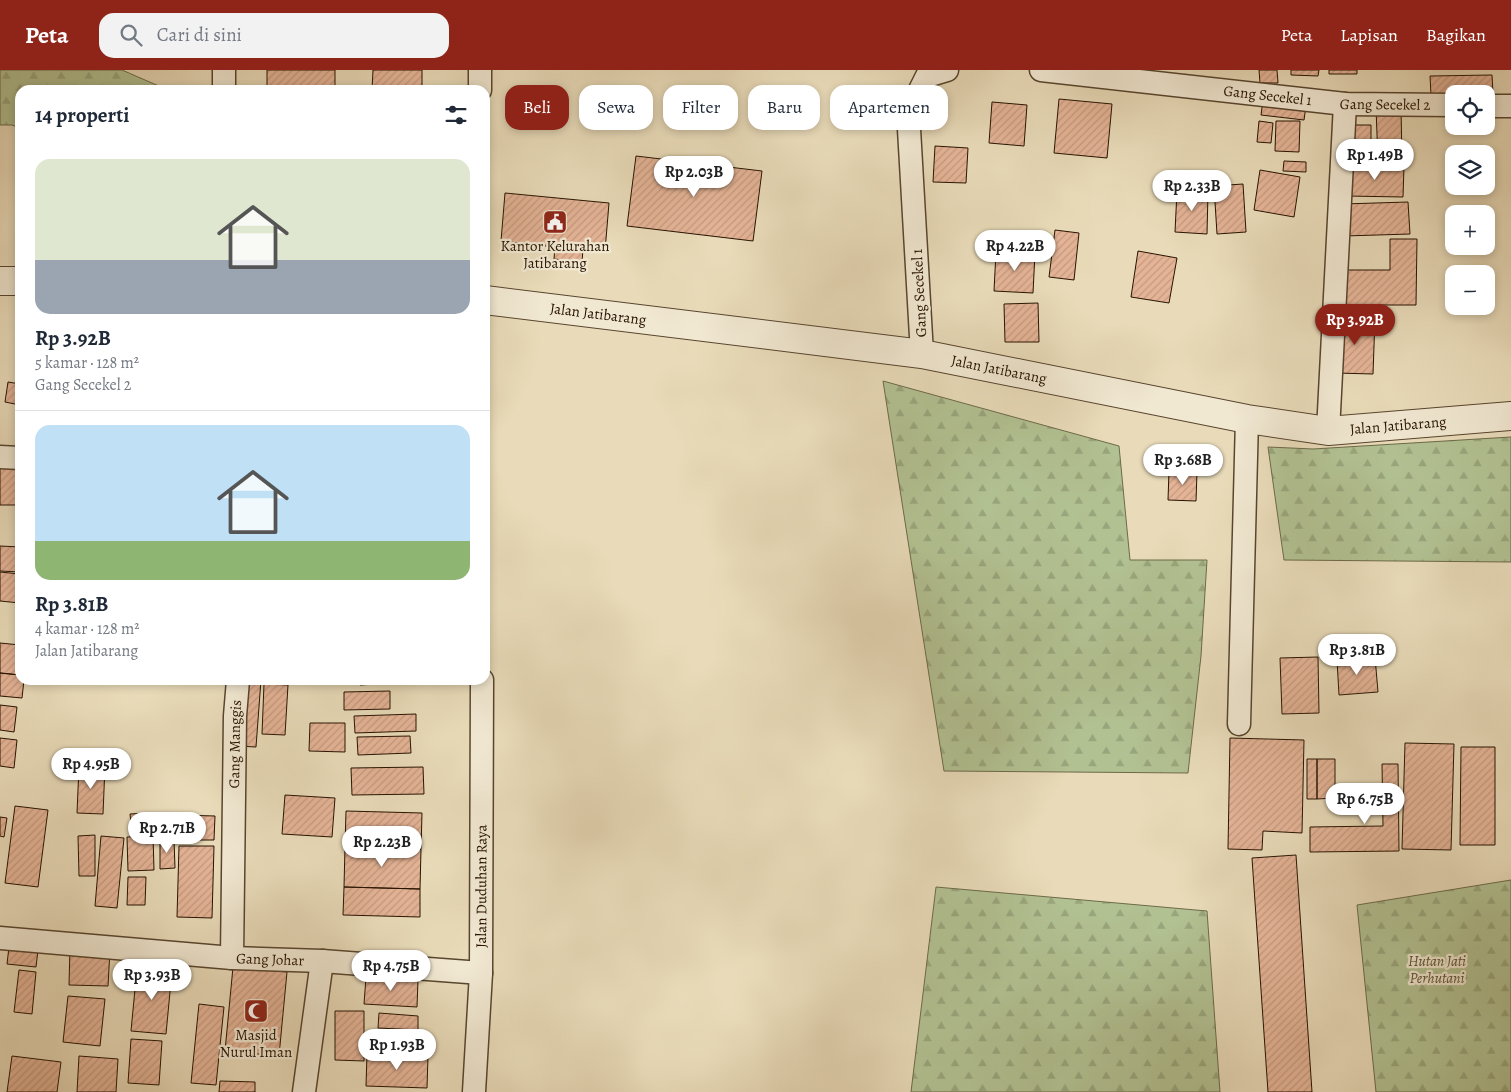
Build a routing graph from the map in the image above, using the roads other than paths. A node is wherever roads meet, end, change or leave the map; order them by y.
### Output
1 (224, 70) edge
2 (480, 70) edge
3 (947, 70) edge
4 (1041, 70) edge
5 (224, 85) edge
6 (480, 85) edge
7 (1345, 104) junction
8 (1445, 105) edge
9 (1495, 106) edge
10 (1511, 106) edge
11 (0, 281) edge
12 (15, 281) edge
13 (490, 301) edge
14 (922, 354) junction
15 (1511, 416) edge
16 (1247, 419) junction
17 (1328, 431) junction
18 (0, 456) edge
19 (15, 458) edge
20 (238, 685) edge
21 (482, 685) edge
22 (1239, 724) dead end
23 (0, 938) edge
24 (232, 958) junction
25 (322, 962) junction
26 (480, 973) junction
27 (304, 1092) edge
28 (474, 1092) edge

1 - 5 street
2 - 6 street
3 - 14 street, Gang Secekel 1
4 - 7 street, Gang Secekel 1
7 - 8 street, Gang Secekel 2
7 - 17 street, Gang Secekel 2
9 - 10 street
11 - 12 street
13 - 14 street, Jalan Jatibarang
14 - 16 street, Jalan Jatibarang
15 - 17 street, Jalan Jatibarang
16 - 17 street, Jalan Jatibarang
16 - 22 street
18 - 19 street
20 - 24 street, Gang Manggis
21 - 26 street, Jalan Duduhan Raya
23 - 24 street, Gang Johar
24 - 25 street, Gang Johar
25 - 26 street, Gang Johar
25 - 27 street
26 - 28 street, Jalan Duduhan Raya

